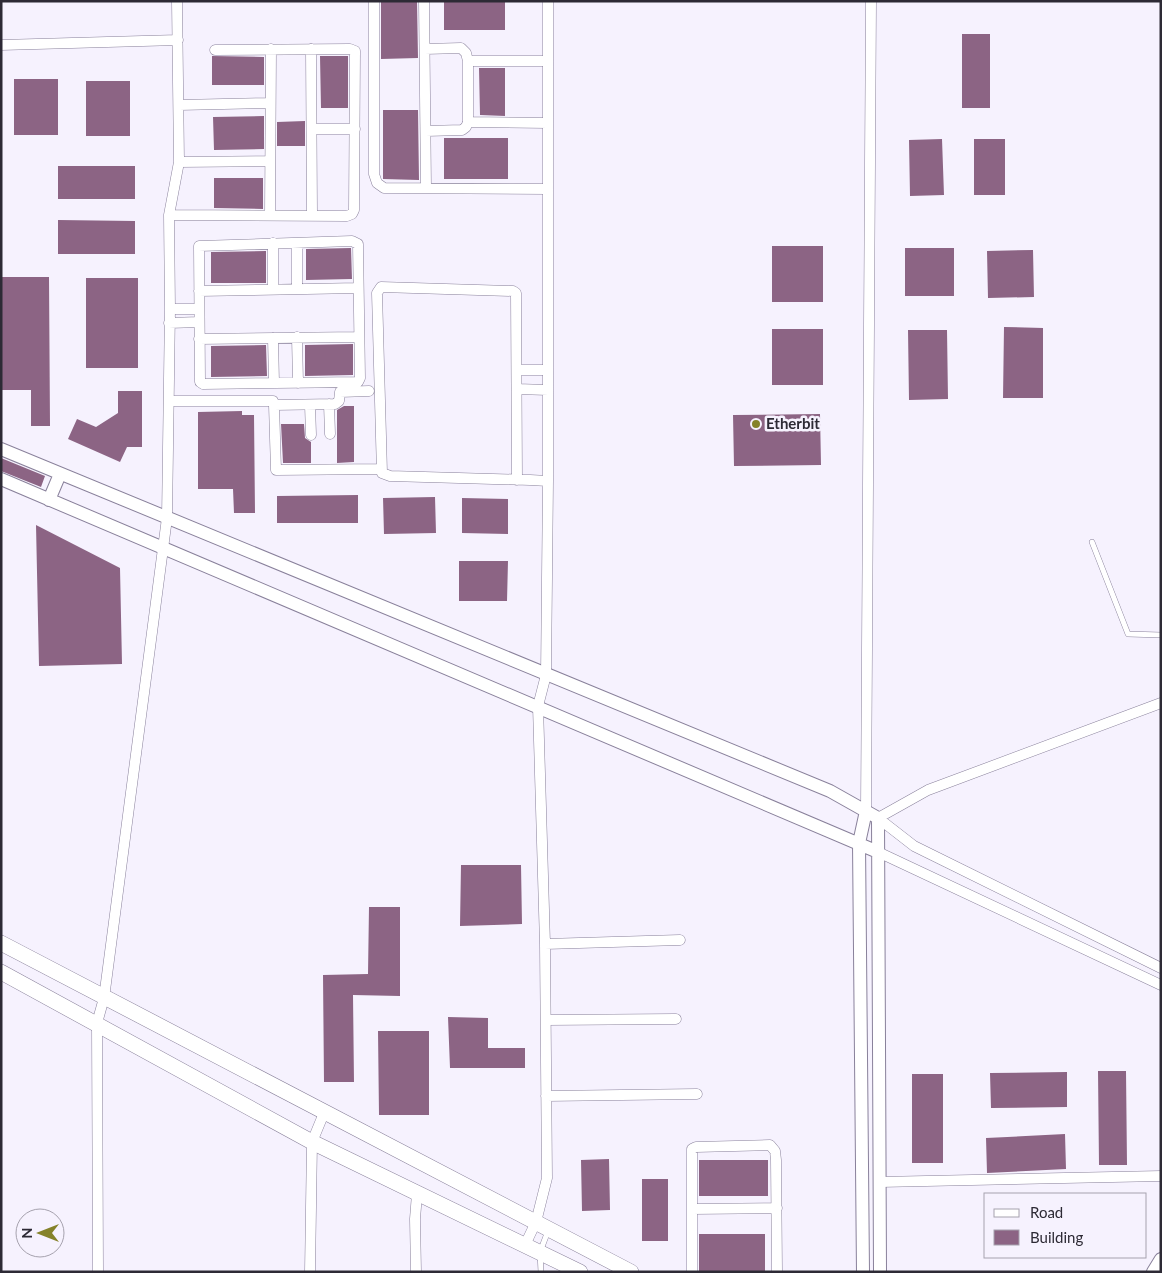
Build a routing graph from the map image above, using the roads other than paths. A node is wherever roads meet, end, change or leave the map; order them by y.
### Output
1 (177, 1) edge
2 (374, 1) edge
3 (424, 1) edge
4 (548, 1) edge
5 (871, 1) edge
6 (178, 40) junction
7 (1, 45) edge
8 (271, 49) junction
9 (311, 49) junction
10 (425, 49) junction
11 (214, 50) dead end
12 (548, 60) junction
13 (468, 61) junction
14 (179, 104) junction
15 (270, 104) junction
16 (468, 122) junction
17 (548, 123) junction
18 (312, 129) junction
19 (355, 129) junction
20 (426, 131) junction
21 (270, 161) junction
22 (180, 162) junction
23 (426, 188) junction
24 (548, 189) junction
25 (312, 215) junction
26 (169, 216) junction
27 (270, 216) junction
28 (273, 243) junction
29 (297, 243) junction
30 (358, 288) junction
31 (297, 289) junction
32 (273, 290) junction
33 (199, 291) junction
34 (170, 309) junction
35 (199, 309) junction
36 (199, 322) junction
37 (169, 323) junction
38 (297, 337) junction
39 (359, 337) junction
40 (274, 338) junction
41 (199, 339) junction
42 (517, 370) junction
43 (548, 370) junction
44 (274, 383) junction
45 (298, 383) junction
46 (517, 389) junction
47 (548, 390) junction
48 (368, 391) dead end
49 (169, 402) junction
50 (329, 404) junction
51 (274, 405) junction
52 (310, 405) junction
53 (330, 434) dead end
54 (311, 435) dead end
55 (1, 449) edge
56 (381, 469) junction
57 (60, 474) junction
58 (1, 479) edge
59 (518, 480) junction
60 (548, 481) junction
61 (49, 500) junction
62 (167, 518) junction
63 (1092, 542) dead end
64 (162, 548) junction
65 (1161, 635) edge
66 (546, 675) junction
67 (1161, 703) edge
68 (538, 706) junction
69 (866, 812) junction
70 (878, 818) junction
71 (859, 843) junction
72 (878, 852) junction
73 (680, 940) dead end
74 (1, 943) edge
75 (545, 944) junction
76 (1161, 968) edge
77 (1, 972) edge
78 (1161, 985) edge
79 (104, 998) junction
80 (676, 1019) dead end
81 (546, 1020) junction
82 (97, 1023) junction
83 (697, 1094) dead end
84 (546, 1096) junction
85 (324, 1112) junction
86 (312, 1142) junction
87 (1161, 1176) edge
88 (880, 1182) junction
89 (417, 1194) junction
90 (777, 1208) junction
91 (692, 1209) junction
92 (542, 1225) junction
93 (525, 1245) junction
94 (540, 1252) junction
95 (1161, 1259) edge
96 (98, 1272) edge
97 (310, 1272) edge
98 (416, 1272) edge
99 (541, 1272) edge
100 (580, 1272) edge
101 (631, 1272) edge
102 (692, 1272) edge
103 (777, 1272) edge
104 (863, 1272) edge
105 (880, 1272) edge
106 (1153, 1272) edge

1 - 6 street
2 - 23 street
3 - 10 street
4 - 12 street
5 - 69 street
6 - 7 street
6 - 14 street
8 - 9 street
8 - 11 street
8 - 15 street
9 - 18 street
9 - 19 street
10 - 13 street
10 - 20 street
12 - 13 street
12 - 17 street
13 - 16 street
14 - 15 street
14 - 22 street
15 - 21 street
16 - 17 street
16 - 20 street
17 - 24 street
18 - 19 street
18 - 25 street
19 - 25 street
20 - 23 street
21 - 22 street
21 - 27 street
22 - 26 street
23 - 24 street
24 - 43 street
25 - 27 street
26 - 27 street
26 - 34 street
28 - 29 street
28 - 32 street
28 - 33 street
29 - 30 street
29 - 31 street
30 - 31 street
30 - 39 street
31 - 32 street
32 - 33 street
33 - 35 street
34 - 35 street
34 - 37 street
35 - 36 street
36 - 37 street
36 - 41 street
37 - 49 street
38 - 39 street
38 - 40 street
38 - 45 street
39 - 45 street
40 - 41 street
40 - 44 street
41 - 44 street
42 - 43 street
42 - 46 street
42 - 56 street
43 - 47 street
44 - 45 street
46 - 47 street
46 - 59 street
47 - 60 street
48 - 50 street
49 - 51 street
49 - 62 street
50 - 52 street
50 - 53 street
51 - 52 street
51 - 56 street
52 - 54 street
55 - 57 street
56 - 59 street
57 - 61 street
57 - 62 street
58 - 61 street
59 - 60 street
60 - 66 street
61 - 64 street
62 - 64 street
62 - 66 street
63 - 65 lane
64 - 68 street
64 - 79 street
66 - 68 street
66 - 69 street
67 - 70 street
68 - 71 street
68 - 75 street
69 - 70 street
69 - 71 street
70 - 72 street
70 - 76 street
71 - 72 street
71 - 104 street
72 - 78 street
72 - 88 street
73 - 75 street
74 - 79 main road
75 - 81 street
77 - 82 main road
79 - 82 street
79 - 85 main road
80 - 81 street
81 - 84 street
82 - 86 main road
82 - 96 street
83 - 84 street
84 - 92 street
85 - 86 street
85 - 92 main road
86 - 89 main road
86 - 97 street
87 - 88 street
88 - 105 street
89 - 93 main road
89 - 98 street
90 - 91 street
90 - 91 street
90 - 103 street
91 - 102 street
92 - 93 street
92 - 94 lane
92 - 101 main road
93 - 94 main road
94 - 99 lane
94 - 100 main road
95 - 106 street

